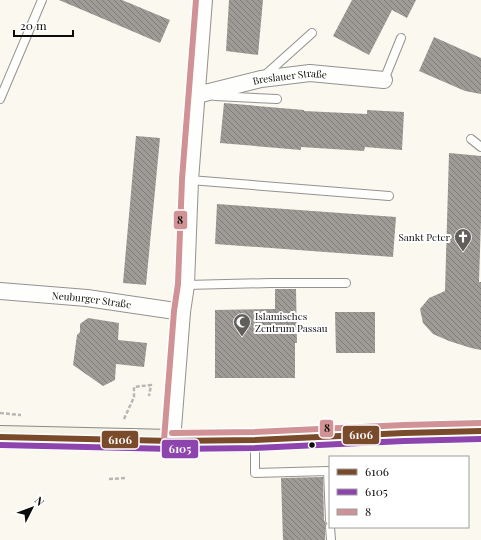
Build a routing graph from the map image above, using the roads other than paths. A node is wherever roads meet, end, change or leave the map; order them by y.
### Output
1 (42, 0) edge
2 (204, 0) edge
3 (312, 33) dead end
4 (402, 38) dead end
5 (261, 79) junction
6 (384, 80) joint
7 (197, 95) junction
8 (0, 99) edge
9 (276, 99) dead end
10 (471, 139) dead end
11 (481, 147) edge
12 (190, 180) junction
13 (389, 196) dead end
14 (346, 283) dead end
15 (186, 284) junction
16 (0, 291) edge
17 (182, 312) junction
18 (481, 431) edge
19 (0, 437) edge
20 (255, 440) junction
21 (172, 441) junction
22 (329, 496) edge
23 (330, 528) edge
24 (331, 540) edge

1 - 8 lane
2 - 7 street
3 - 5 lane
4 - 6 lane
5 - 6 street, Breslauer Straße
5 - 7 street, Breslauer Straße
7 - 9 lane, Breslauer Straße
7 - 12 street
10 - 11 lane
12 - 13 lane
12 - 15 street
14 - 15 lane
15 - 17 street
16 - 17 street, Neuburger Straße
17 - 21 street
18 - 20 street
19 - 21 street
20 - 21 street
20 - 22 lane
23 - 24 lane

